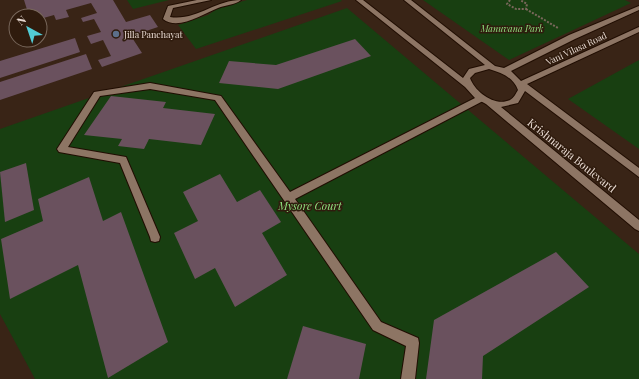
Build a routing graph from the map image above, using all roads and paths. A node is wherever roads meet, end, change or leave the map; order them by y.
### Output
1 (208, 0) edge
2 (238, 0) edge
3 (359, 0) edge
4 (407, 0) edge
5 (510, 0) edge
6 (520, 0) edge
7 (639, 8) edge
8 (526, 9) junction
9 (639, 29) edge
10 (572, 37) junction
11 (493, 68) junction
12 (505, 71) junction
13 (521, 84) junction
14 (467, 85) junction
15 (484, 100) junction
16 (639, 174) edge
17 (288, 198) junction
18 (639, 226) edge
19 (156, 237) dead end
20 (408, 379) edge

1 - 2 main road
3 - 14 main road
4 - 11 main road
5 - 8 path
6 - 8 path
7 - 10 main road, Vani Vilasa Road
8 - 10 path
9 - 13 main road, Vani Vilasa Road
10 - 12 main road, Vani Vilasa Road
11 - 12 main road
11 - 14 main road
12 - 13 main road
13 - 15 main road
13 - 16 main road
14 - 15 main road
15 - 17 main road
15 - 18 main road, Krishnaraja Boulevard
17 - 19 main road
17 - 20 main road

